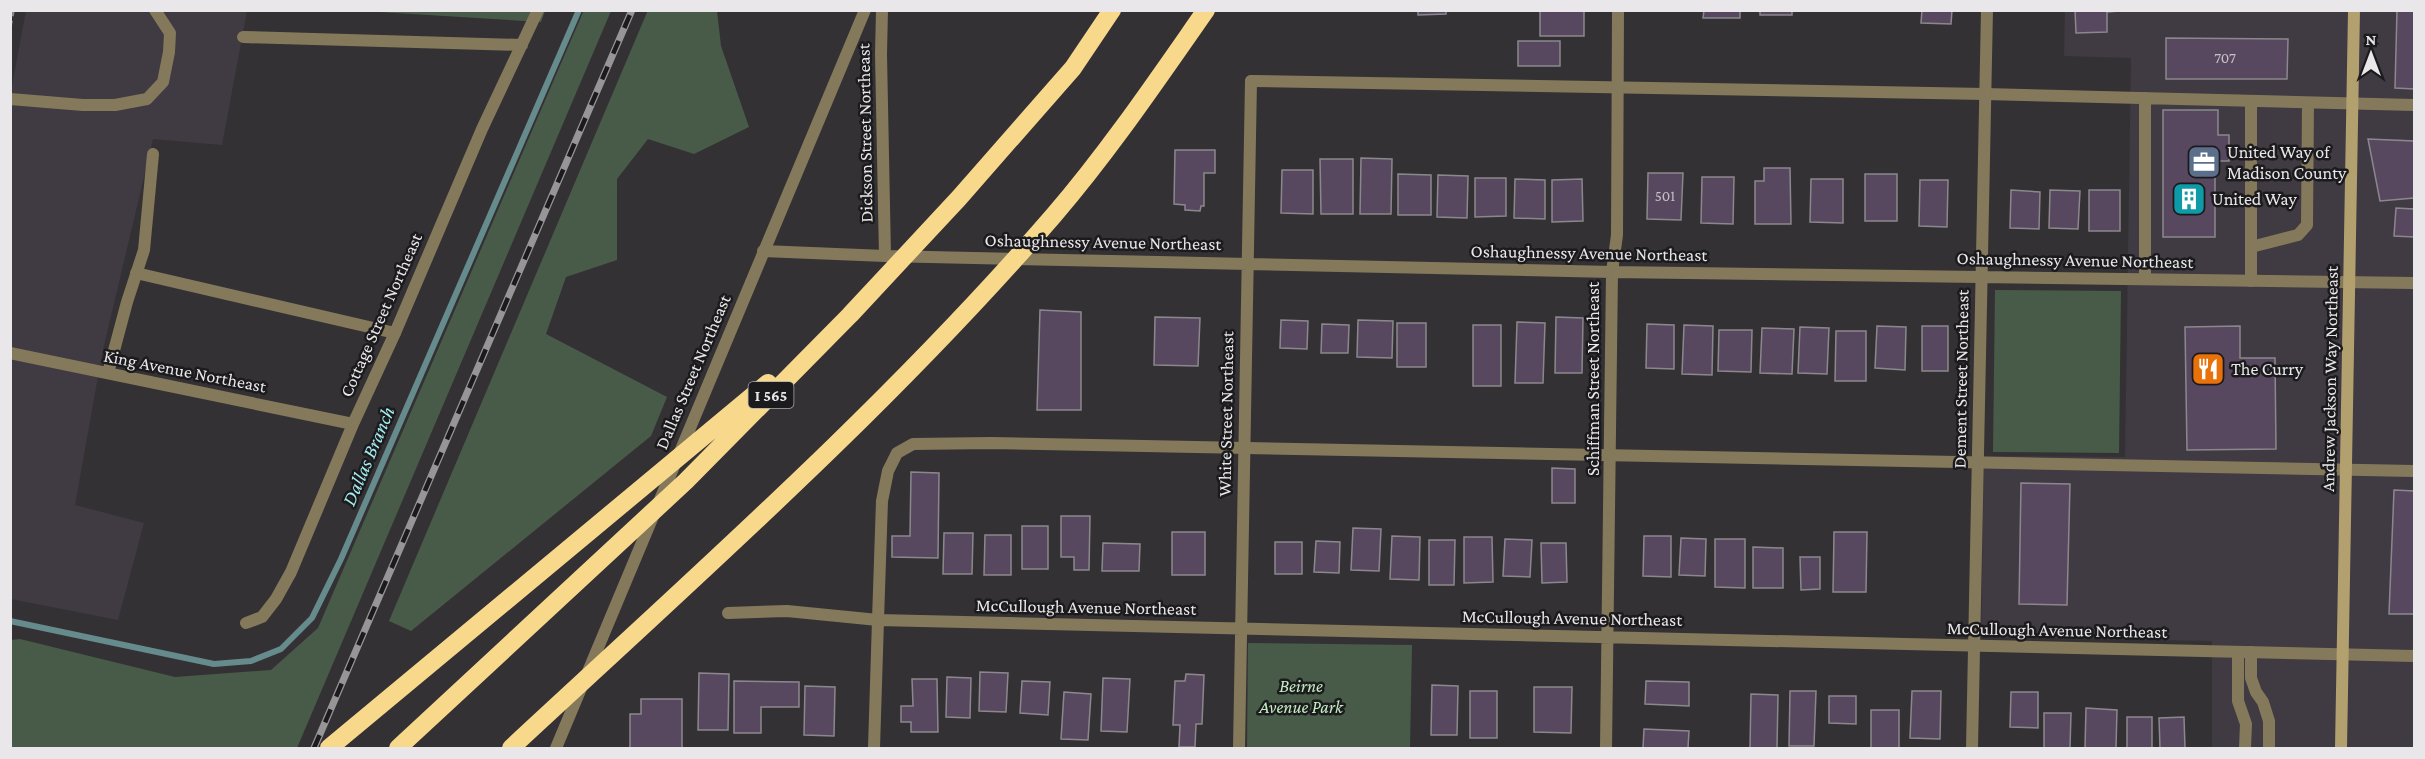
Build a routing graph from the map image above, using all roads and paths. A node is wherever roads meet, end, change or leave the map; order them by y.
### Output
1 (13, 10) edge
2 (155, 10) edge
3 (538, 10) edge
4 (865, 10) edge
5 (882, 10) edge
6 (1112, 10) edge
7 (1206, 10) edge
8 (1618, 10) edge
9 (1986, 10) edge
10 (2354, 10) edge
11 (10, 25) edge
12 (243, 37) dead end
13 (522, 45) junction
14 (1617, 86) junction
15 (1985, 94) junction
16 (2145, 98) junction
17 (10, 99) edge
18 (2251, 101) junction
19 (2308, 103) junction
20 (2352, 104) junction
21 (2415, 105) edge
22 (153, 154) dead end
23 (2251, 247) junction
24 (764, 251) junction
25 (885, 256) junction
26 (1246, 263) junction
27 (1612, 272) junction
28 (136, 273) junction
29 (1981, 277) junction
30 (2145, 279) junction
31 (2251, 280) junction
32 (2349, 282) junction
33 (2415, 283) edge
34 (850, 315) junction
35 (395, 333) junction
36 (10, 353) edge
37 (108, 373) junction
38 (352, 424) junction
39 (1244, 448) junction
40 (1611, 454) junction
41 (1978, 464) junction
42 (2346, 470) junction
43 (2415, 471) edge
44 (728, 613) dead end
45 (878, 620) junction
46 (246, 623) dead end
47 (1241, 629) junction
48 (1608, 637) junction
49 (1974, 646) junction
50 (2238, 652) junction
51 (2251, 652) junction
52 (2343, 654) junction
53 (2415, 656) edge
54 (329, 748) edge
55 (398, 748) edge
56 (511, 748) edge
57 (556, 748) edge
58 (874, 748) edge
59 (1239, 748) edge
60 (1606, 748) edge
61 (1972, 748) edge
62 (2245, 748) edge
63 (2269, 748) edge
64 (2341, 748) edge

1 - 11 path
2 - 17 street
3 - 13 street, Cottage Street Northeast
4 - 24 street, Dallas Street Northeast
5 - 25 street, Dickson Street Northeast
6 - 34 highway, I 565, bridge
7 - 56 highway, bridge
8 - 14 street, Schiffman Street Northeast
9 - 15 street, Dement Street Northeast
10 - 20 main road, Andrew Jackson Way Northeast
12 - 13 street
13 - 35 street, Cottage Street Northeast
14 - 15 street
14 - 26 street, White Street Northeast
14 - 27 street, Schiffman Street Northeast
15 - 16 street
15 - 29 street, Dement Street Northeast
16 - 18 street
16 - 30 street
18 - 19 street
18 - 23 street
19 - 20 street
19 - 23 street
20 - 21 street
20 - 32 main road, Andrew Jackson Way Northeast
22 - 28 street
23 - 31 street
24 - 25 street, Oshaughnessy Avenue Northeast
24 - 57 street, Dallas Street Northeast
25 - 26 street, Oshaughnessy Avenue Northeast
26 - 27 street, Oshaughnessy Avenue Northeast
26 - 39 street, White Street Northeast
27 - 29 street, Oshaughnessy Avenue Northeast
27 - 40 street, Schiffman Street Northeast
28 - 35 street
28 - 37 street
29 - 30 street, Oshaughnessy Avenue Northeast
29 - 41 street, Dement Street Northeast
30 - 31 street, Oshaughnessy Avenue Northeast
31 - 32 street, Oshaughnessy Avenue Northeast
32 - 33 street, Oshaughnessy Avenue Northeast
32 - 42 main road, Andrew Jackson Way Northeast
34 - 54 highway, bridge
34 - 55 highway, I 565, bridge
35 - 38 street, Cottage Street Northeast
36 - 37 street, King Avenue Northeast
37 - 38 street, King Avenue Northeast
38 - 46 street, Cottage Street Northeast
39 - 40 street
39 - 45 street
39 - 47 street, White Street Northeast
40 - 41 street
40 - 48 street, Schiffman Street Northeast
41 - 42 street
41 - 49 street, Dement Street Northeast
42 - 43 street
42 - 52 main road, Andrew Jackson Way Northeast
44 - 45 street, McCullough Avenue Northeast
45 - 47 street, McCullough Avenue Northeast
45 - 58 street
47 - 48 street, McCullough Avenue Northeast
47 - 59 street, White Street Northeast
48 - 49 street, McCullough Avenue Northeast
48 - 60 street, Schiffman Street Northeast
49 - 50 street, McCullough Avenue Northeast
49 - 61 street, Dement Street Northeast
50 - 51 street, McCullough Avenue Northeast
50 - 62 street
51 - 52 street, McCullough Avenue Northeast
51 - 63 street
52 - 53 street, McCullough Avenue Northeast
52 - 64 main road, Andrew Jackson Way Northeast

